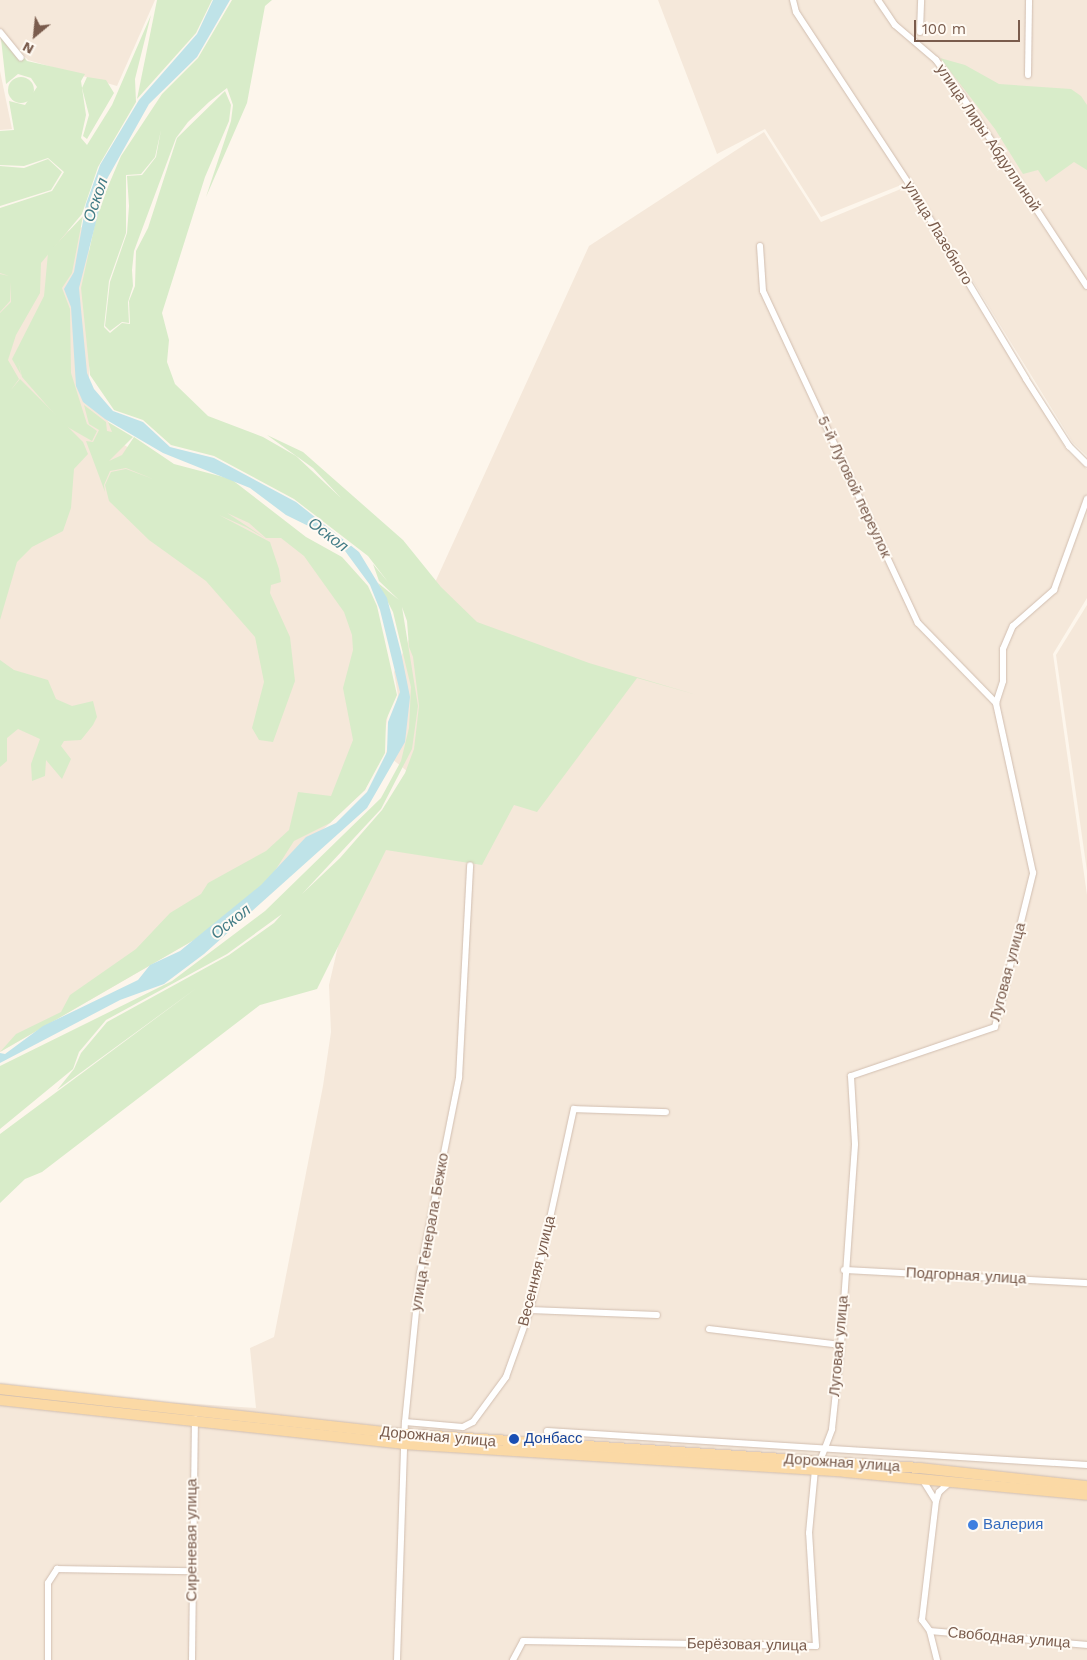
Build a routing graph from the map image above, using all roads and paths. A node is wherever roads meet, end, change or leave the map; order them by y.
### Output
1 (793, 0) edge
2 (878, 0) edge
3 (921, 0) edge
4 (1029, 0) edge
5 (0, 32) edge
6 (920, 32) dead end
7 (20, 58) dead end
8 (1028, 75) dead end
9 (760, 246) dead end
10 (1087, 286) edge
11 (1087, 464) edge
12 (1087, 500) edge
13 (996, 702) junction
14 (470, 865) dead end
15 (666, 1112) dead end
16 (844, 1270) junction
17 (1087, 1282) edge
18 (530, 1310) junction
19 (657, 1315) dead end
20 (709, 1329) dead end
21 (841, 1345) junction
22 (0, 1390) edge
23 (0, 1400) edge
24 (196, 1416) junction
25 (405, 1422) junction
26 (547, 1431) dead end
27 (403, 1439) junction
28 (827, 1448) junction
29 (1087, 1465) edge
30 (817, 1466) junction
31 (921, 1478) junction
32 (953, 1481) junction
33 (1087, 1486) edge
34 (1087, 1495) edge
35 (936, 1501) junction
36 (190, 1572) junction
37 (930, 1631) junction
38 (1087, 1645) edge
39 (48, 1660) edge
40 (192, 1660) edge
41 (397, 1660) edge
42 (512, 1660) edge
43 (937, 1660) edge

1 - 11 street, улица Лазебного
2 - 10 street, улица Лиры Абдуллиной
3 - 6 street
4 - 8 street
5 - 7 street
9 - 13 street, 5-й Луговой переулок
12 - 13 street, Луговая улица
13 - 16 street, Луговая улица
14 - 25 street, улица Генерала Бежко
15 - 18 street, Весенняя улица
16 - 17 street, Подгорная улица
16 - 21 street, Луговая улица
18 - 19 street
18 - 25 street, Весенняя улица
20 - 21 street
21 - 28 street, Луговая улица
22 - 24 main road, Дорожная улица
23 - 24 main road, Дорожная улица
24 - 27 main road, Дорожная улица
24 - 36 street, Сиреневая улица
25 - 27 street, улица Генерала Бежко
26 - 28 street, Дорожная улица
27 - 30 main road, Дорожная улица
27 - 41 street, улица Генерала Бежко
28 - 29 street, Дорожная улица
28 - 30 street, Луговая улица
30 - 31 main road, Дорожная улица
30 - 33 main road, Дорожная улица
30 - 42 street, Берёзовая улица
31 - 32 main road, Дорожная улица
31 - 35 street
32 - 34 main road, Дорожная улица
32 - 35 street
35 - 37 street
36 - 39 street
36 - 40 street, Сиреневая улица
37 - 38 street, Свободная улица
37 - 43 street

